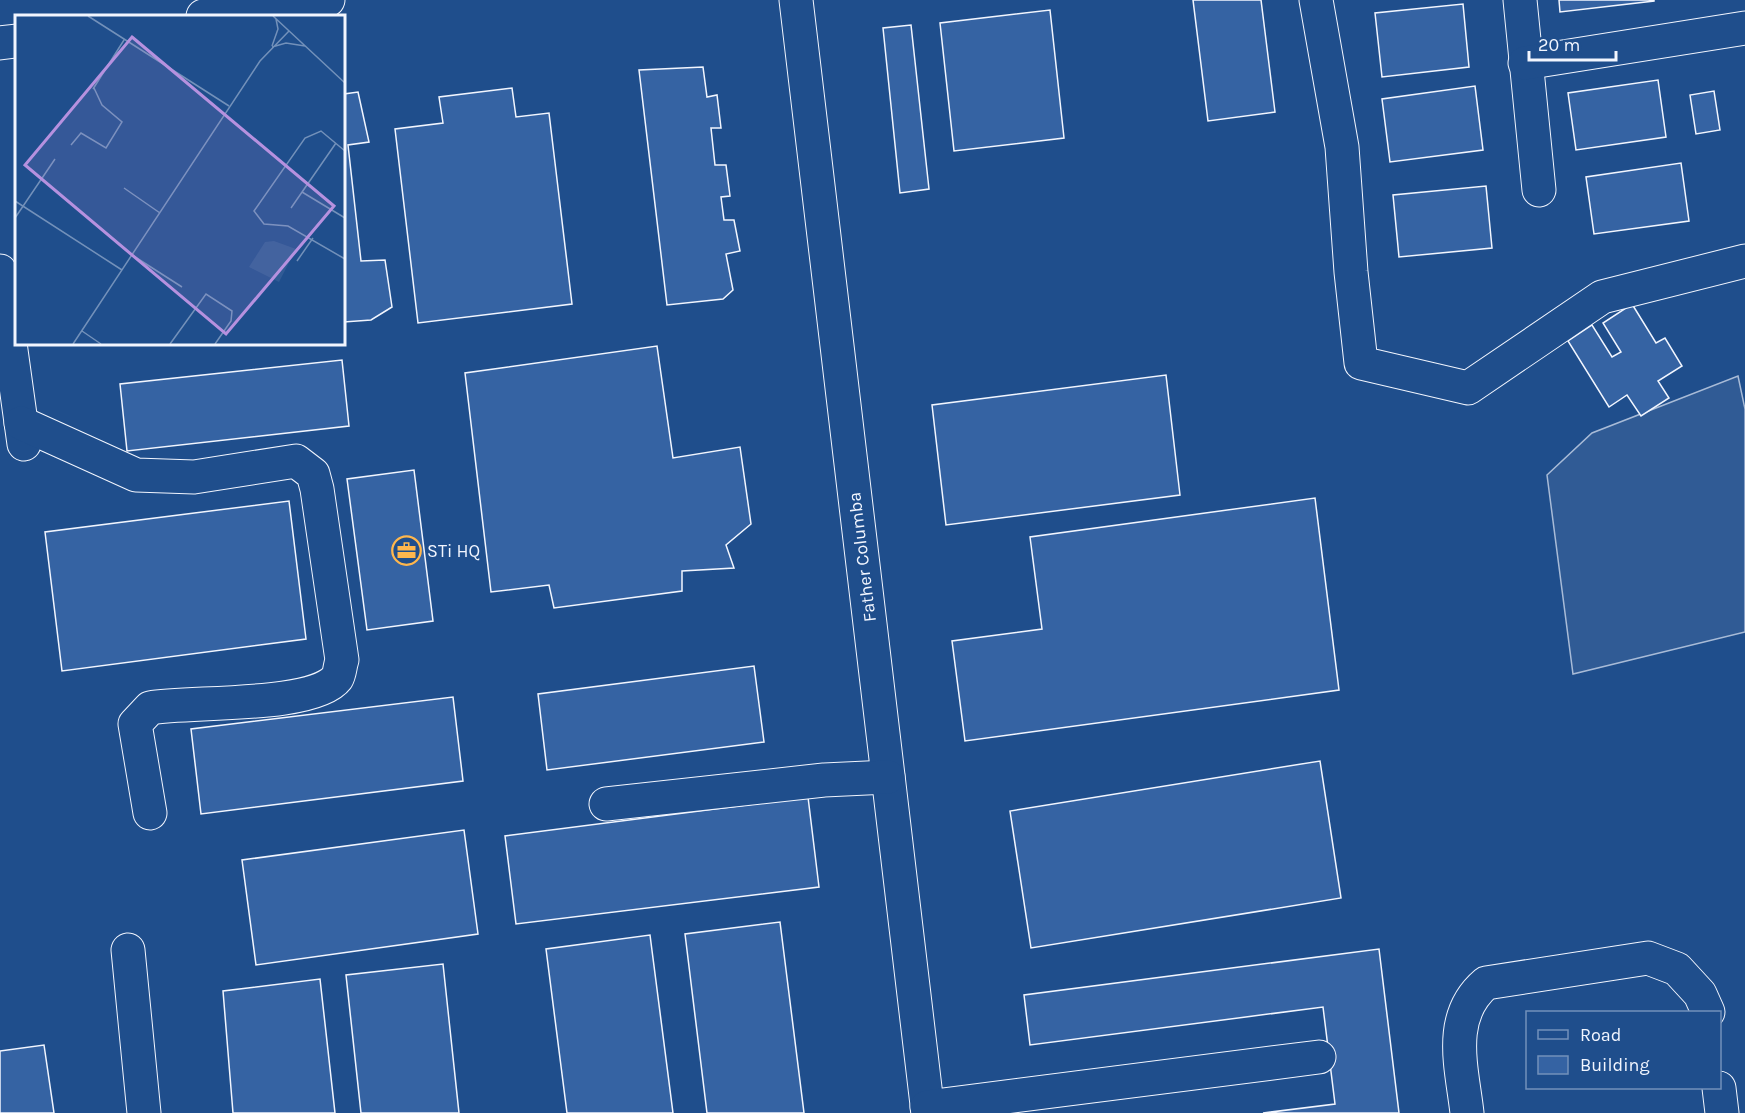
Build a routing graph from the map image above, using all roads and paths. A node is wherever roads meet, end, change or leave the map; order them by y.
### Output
1 (328, 0) edge
2 (796, 0) edge
3 (1316, 0) edge
4 (1520, 0) edge
5 (211, 15) edge
6 (1745, 28) edge
7 (15, 41) edge
8 (0, 43) edge
9 (1525, 63) junction
10 (1539, 190) dead end
11 (1745, 261) edge
12 (0, 271) edge
13 (888, 777) junction
14 (606, 804) dead end
15 (150, 813) dead end
16 (128, 950) dead end
17 (1708, 1011) edge
18 (1318, 1057) dead end
19 (1719, 1089) edge
20 (928, 1110) edge
21 (144, 1113) edge
22 (1467, 1113) edge
23 (1722, 1113) edge

1 - 5 street
2 - 13 street, Father Columba
3 - 11 street
4 - 9 street
6 - 9 street
7 - 8 street
9 - 10 street
12 - 15 street
13 - 14 street
13 - 20 street, Father Columba
16 - 21 street
17 - 22 street
18 - 20 street
19 - 23 street

